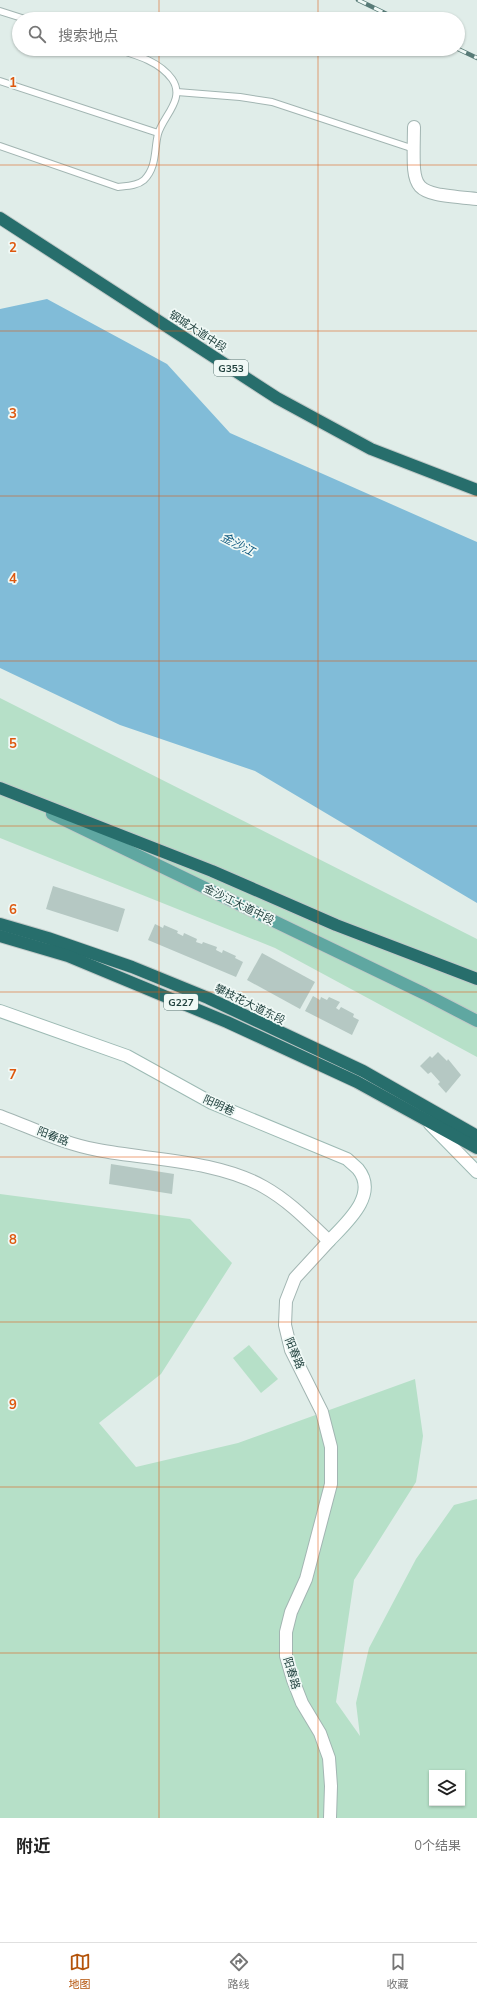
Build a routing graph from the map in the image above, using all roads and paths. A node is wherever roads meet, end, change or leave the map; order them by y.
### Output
1 (0, 11) edge
2 (12, 15) edge
3 (139, 56) edge
4 (0, 81) edge
5 (177, 92) junction
6 (414, 127) dead end
7 (158, 133) junction
8 (0, 146) edge
9 (414, 149) junction
10 (477, 199) edge
11 (0, 218) edge
12 (477, 490) edge
13 (0, 788) edge
14 (70, 819) junction
15 (0, 924) edge
16 (0, 936) edge
17 (477, 978) edge
18 (0, 1011) edge
19 (477, 1021) edge
20 (0, 1116) edge
21 (426, 1120) junction
22 (477, 1136) edge
23 (477, 1148) edge
24 (477, 1172) edge
25 (329, 1240) junction
26 (330, 1818) edge

1 - 2 lane
3 - 5 lane
4 - 7 lane
5 - 7 lane
5 - 9 lane
6 - 9 street
7 - 8 lane
9 - 10 street
11 - 12 highway, 钢城大道中段 / G353
13 - 14 highway
14 - 17 highway
14 - 19 main road, 金沙江大道中段
15 - 22 highway, 攀枝花大道东段 / G227
16 - 21 highway, G227
18 - 25 street, 阳明巷
20 - 25 street, 阳春路
21 - 23 highway, G227
21 - 24 street
25 - 26 street, 阳春路

